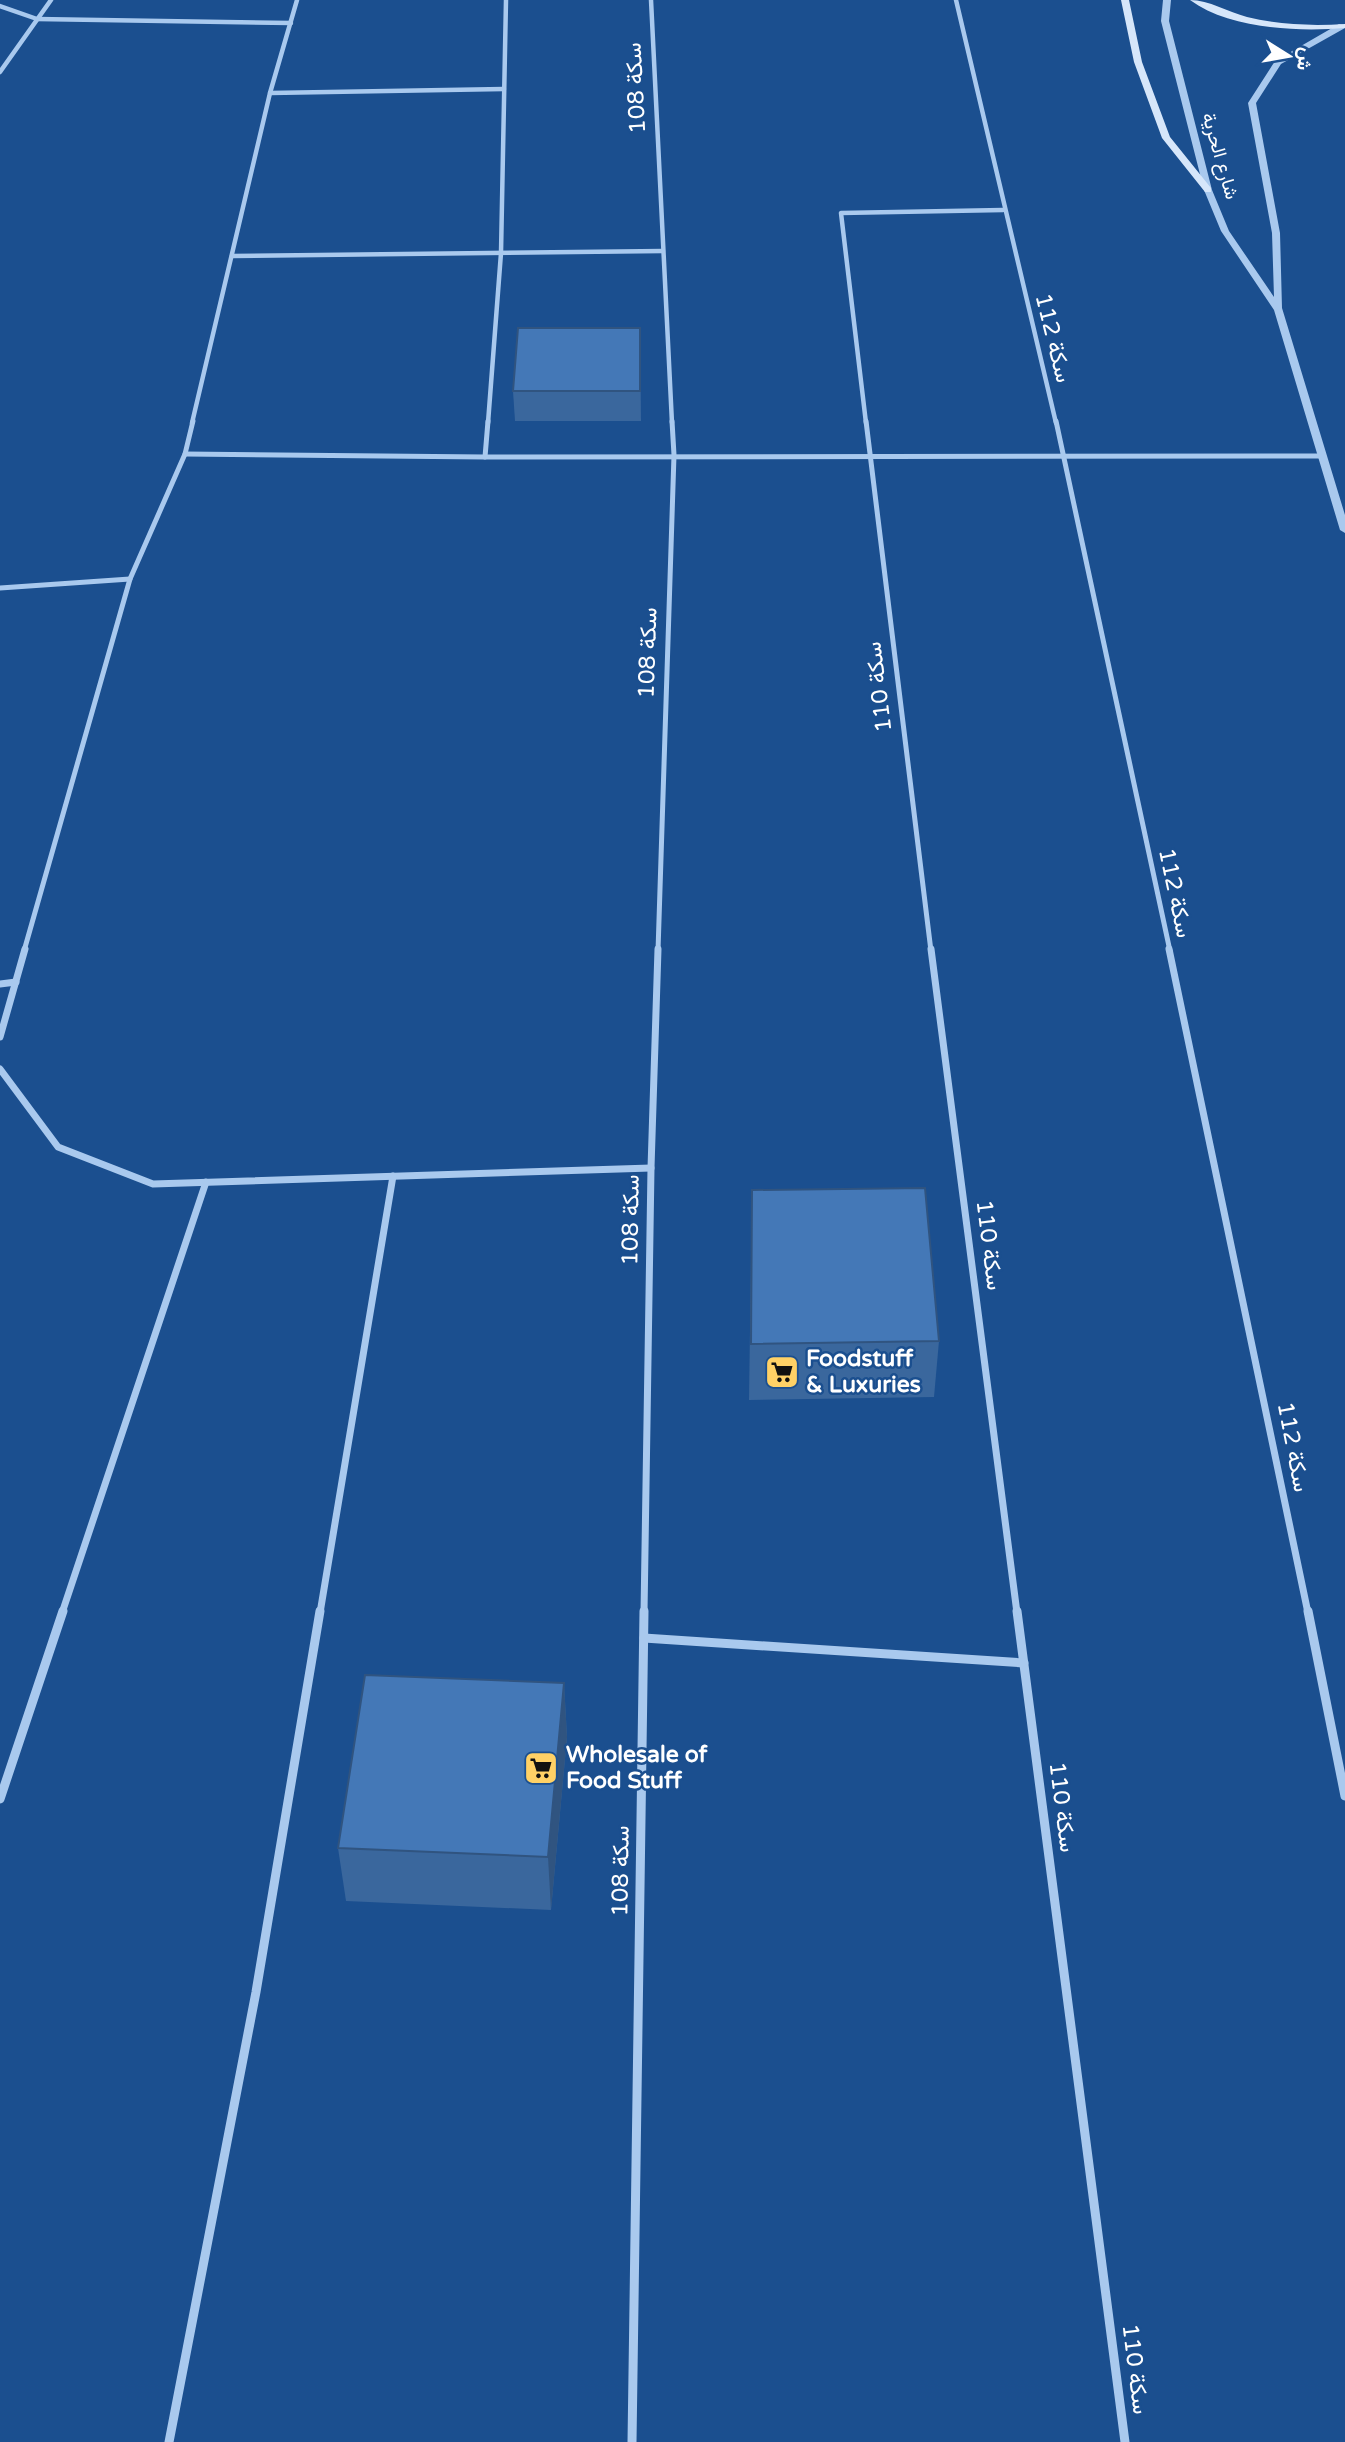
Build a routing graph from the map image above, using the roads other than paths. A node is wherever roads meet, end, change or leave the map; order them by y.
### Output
1 (51, 0) edge
2 (297, 0) edge
3 (506, 0) edge
4 (651, 0) edge
5 (956, 0) edge
6 (1125, 0) edge
7 (1167, 0) edge
8 (1194, 0) edge
9 (0, 6) edge
10 (37, 19) junction
11 (291, 23) junction
12 (1343, 26) edge
13 (0, 72) edge
14 (504, 89) junction
15 (270, 93) junction
16 (1208, 190) junction
17 (1003, 210) junction
18 (663, 251) junction
19 (501, 253) junction
20 (232, 256) junction
21 (1278, 308) junction
22 (185, 454) junction
23 (674, 455) junction
24 (870, 455) junction
25 (1064, 456) junction
26 (1323, 456) junction
27 (485, 457) junction
28 (1345, 530) edge
29 (130, 579) junction
30 (0, 588) edge
31 (16, 982) junction
32 (0, 984) edge
33 (0, 1037) edge
34 (0, 1069) edge
35 (652, 1168) junction
36 (393, 1176) junction
37 (206, 1182) junction
38 (644, 1638) junction
39 (1024, 1663) junction
40 (1345, 1796) edge
41 (0, 1799) edge
42 (169, 2442) edge
43 (632, 2442) edge
44 (1125, 2442) edge

1 - 10 street
2 - 11 street
3 - 14 street
4 - 18 street, سكة 108
5 - 17 street, سكة 112
6 - 16 main road
7 - 16 street, شارع الحرية
8 - 12 main road
9 - 10 street
10 - 11 street
10 - 13 street
11 - 15 street
12 - 21 street, شارع الحرية
14 - 15 street
14 - 19 street
15 - 20 street
16 - 21 street, شارع الحرية
17 - 24 street, سكة 110
17 - 25 street, سكة 112
18 - 19 street
18 - 23 street, سكة 108
19 - 20 street
19 - 27 street
20 - 22 street
21 - 26 street, شارع الحرية
22 - 27 street
22 - 29 street
23 - 24 street
23 - 27 street
23 - 35 street, سكة 108
24 - 25 street
24 - 39 street, سكة 110
25 - 26 street
25 - 40 street, سكة 112
26 - 28 street, شارع الحرية
29 - 30 street
29 - 31 street
31 - 32 street
31 - 33 street
34 - 37 street
35 - 36 street
35 - 38 street, سكة 108
36 - 37 street
36 - 42 street
37 - 41 street
38 - 39 street
38 - 43 street, سكة 108
39 - 44 street, سكة 110

